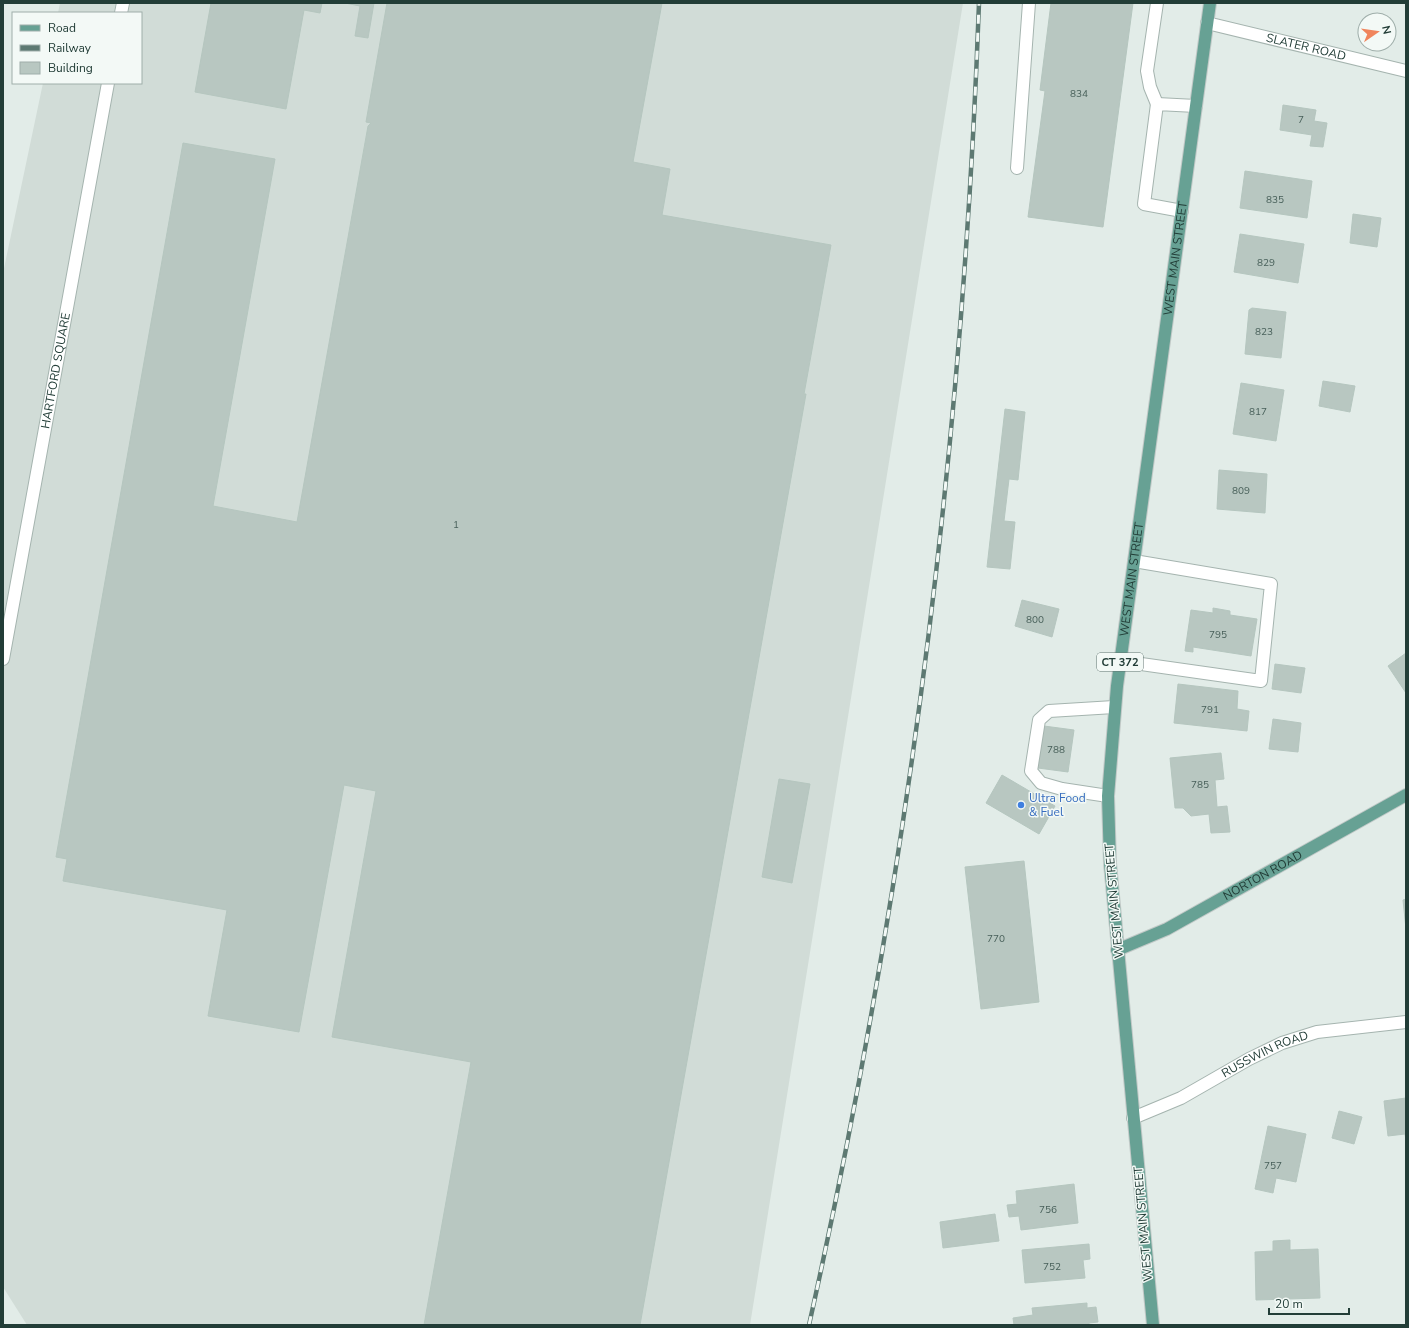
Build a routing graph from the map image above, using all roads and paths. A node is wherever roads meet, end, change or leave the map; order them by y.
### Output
1 (1029, 3) edge
2 (1157, 3) edge
3 (1210, 3) edge
4 (1207, 23) junction
5 (1406, 71) edge
6 (108, 84) edge
7 (1157, 104) junction
8 (1196, 106) junction
9 (1017, 168) dead end
10 (1182, 211) junction
11 (1134, 561) junction
12 (3, 658) edge
13 (1120, 661) junction
14 (1114, 707) junction
15 (1406, 795) edge
16 (1108, 796) junction
17 (1118, 950) junction
18 (1406, 1022) edge
19 (1133, 1118) junction
20 (1153, 1325) edge

1 - 9 street
2 - 7 street
3 - 4 main road, WEST MAIN STREET / CT 372
4 - 5 street, SLATER ROAD
4 - 8 main road, WEST MAIN STREET / CT 372
6 - 12 street, HARTFORD SQUARE
7 - 8 street
7 - 10 street
8 - 10 main road, WEST MAIN STREET / CT 372
10 - 11 main road, WEST MAIN STREET / CT 372
11 - 13 main road, WEST MAIN STREET / CT 372
11 - 13 street
13 - 14 main road, WEST MAIN STREET / CT 372
14 - 16 main road, WEST MAIN STREET / CT 372
14 - 16 street
15 - 17 main road, NORTON ROAD
16 - 17 main road, WEST MAIN STREET / CT 372
17 - 19 main road, WEST MAIN STREET / CT 372
18 - 19 street, RUSSWIN ROAD
19 - 20 main road, WEST MAIN STREET / CT 372

